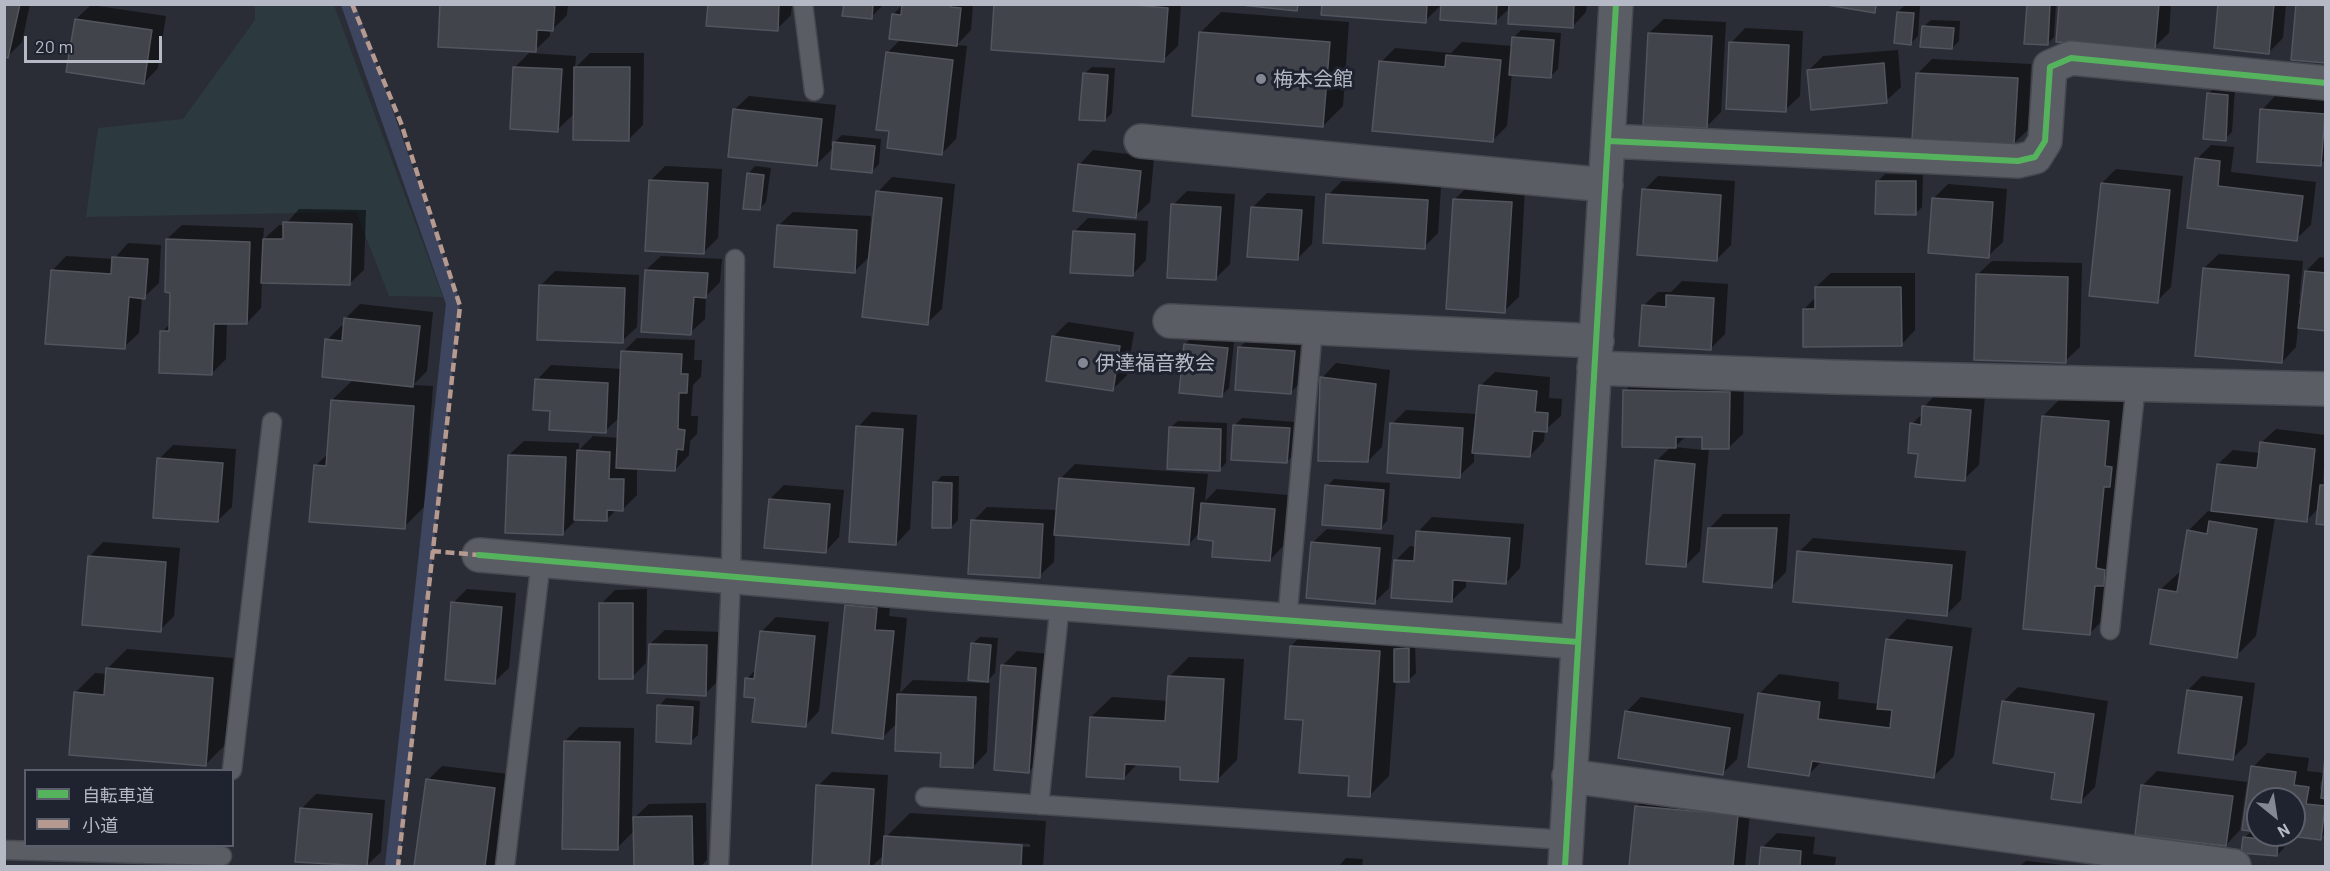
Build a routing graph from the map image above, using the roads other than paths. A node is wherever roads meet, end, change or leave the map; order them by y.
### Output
1 (803, 4) edge
2 (1616, 4) edge
3 (2325, 83) edge
4 (814, 91) dead end
5 (1141, 141) dead end
6 (1609, 141) junction
7 (1606, 185) junction
8 (735, 259) dead end
9 (1170, 321) dead end
10 (1313, 328) junction
11 (1595, 355) junction
12 (2136, 384) junction
13 (2325, 389) edge
14 (272, 422) dead end
15 (478, 555) dead end
16 (541, 560) junction
17 (731, 577) junction
18 (1060, 603) junction
19 (1287, 621) junction
20 (2110, 630) dead end
21 (1578, 642) junction
22 (232, 769) edge
23 (1569, 776) junction
24 (925, 797) dead end
25 (1039, 805) junction
26 (4, 850) edge
27 (1565, 853) edge
28 (222, 856) edge
29 (505, 867) edge
30 (719, 867) edge
31 (2234, 867) edge

1 - 4 lane
2 - 6 street
3 - 6 street
5 - 7 street
6 - 7 street
7 - 11 street
8 - 17 lane
9 - 10 street
10 - 11 street
10 - 19 lane
11 - 12 street
11 - 21 street
12 - 13 street
12 - 20 lane
14 - 22 lane
15 - 16 street
16 - 17 street
16 - 29 lane
17 - 18 street
17 - 30 lane
18 - 19 street
18 - 25 lane
19 - 21 street
21 - 23 street
23 - 27 street
23 - 31 street
24 - 25 lane
25 - 27 lane
26 - 28 lane

